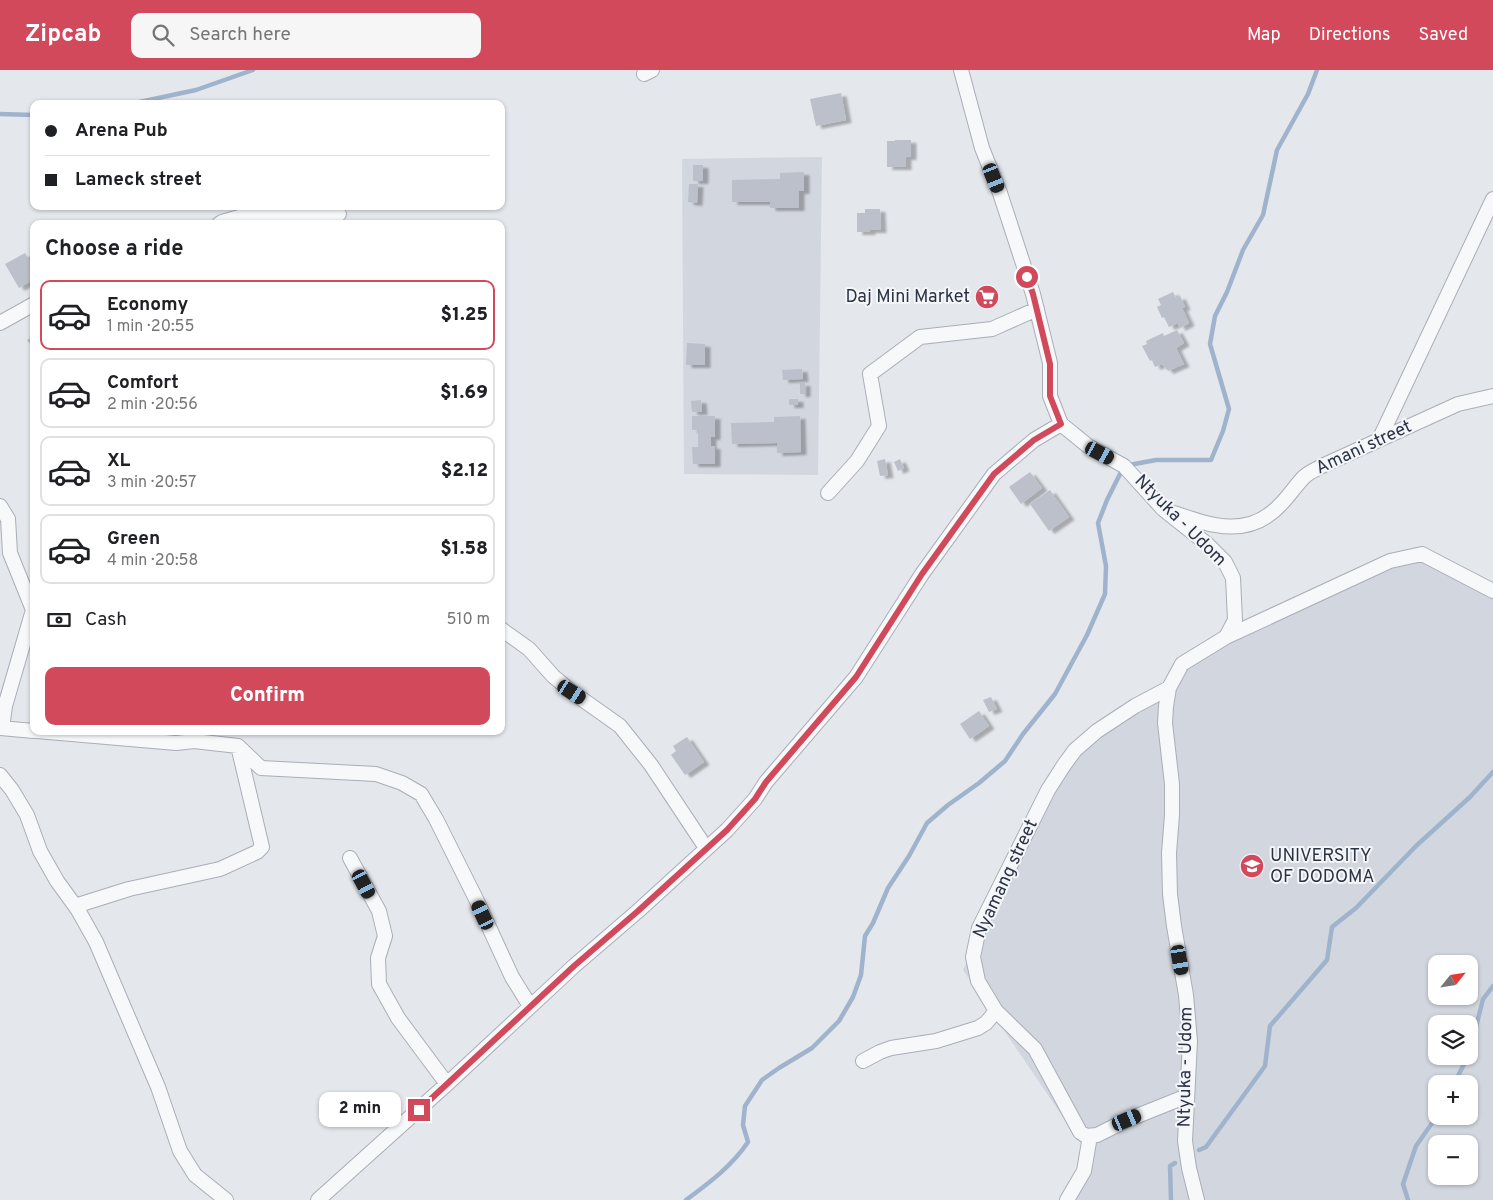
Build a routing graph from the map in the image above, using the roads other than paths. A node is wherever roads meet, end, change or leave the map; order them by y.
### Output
1 (960, 70) edge
2 (1493, 199) edge
3 (339, 214) dead end
4 (229, 220) edge
5 (30, 306) edge
6 (1036, 309) junction
7 (0, 323) edge
8 (1493, 396) edge
9 (1061, 424) junction
10 (1380, 440) junction
11 (828, 492) dead end
12 (0, 506) edge
13 (1163, 509) junction
14 (1493, 591) edge
15 (30, 605) edge
16 (30, 617) edge
17 (505, 631) edge
18 (1226, 637) junction
19 (1169, 688) junction
20 (1, 728) edge
21 (30, 731) edge
22 (82, 735) edge
23 (194, 736) edge
24 (238, 746) junction
25 (0, 775) edge
26 (706, 848) junction
27 (350, 858) dead end
28 (75, 906) junction
29 (530, 1006) junction
30 (996, 1011) junction
31 (863, 1062) dead end
32 (447, 1084) junction
33 (1188, 1096) junction
34 (1090, 1136) junction
35 (226, 1200) edge
36 (318, 1200) edge
37 (1067, 1200) edge
38 (1197, 1200) edge

1 - 6 street, Ntyuka - Udom
2 - 10 street
3 - 4 street
5 - 7 street
6 - 9 street, Ntyuka - Udom
6 - 11 street
8 - 10 street, Amani street
9 - 13 street, Ntyuka - Udom
9 - 26 street
10 - 13 street, Amani street
12 - 15 street
13 - 18 street, Ntyuka - Udom
14 - 18 street
16 - 20 street
17 - 26 street
18 - 19 street, Ntyuka - Udom
19 - 30 street, Nyamang street
19 - 33 street, Ntyuka - Udom
20 - 21 street
22 - 23 street
23 - 24 street
24 - 28 street
24 - 29 street
25 - 28 street
26 - 29 street
27 - 32 street
28 - 35 street
29 - 32 street
30 - 31 street
30 - 34 street, Nyamang street
32 - 36 street
33 - 34 street
33 - 38 street, Ntyuka - Udom
34 - 37 street

